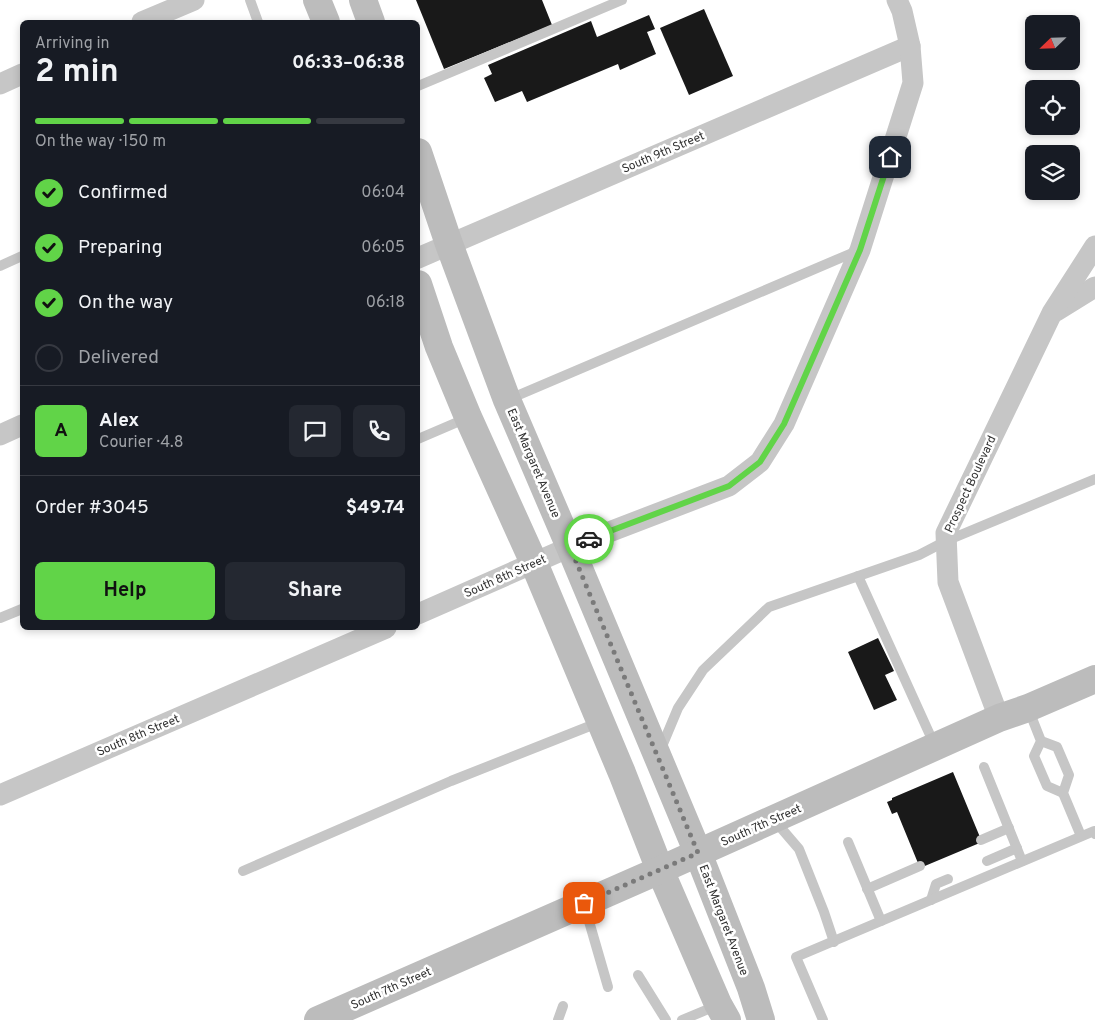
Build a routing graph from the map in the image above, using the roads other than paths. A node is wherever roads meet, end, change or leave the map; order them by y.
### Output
1 (194, 0) edge
2 (250, 0) edge
3 (317, 0) edge
4 (363, 0) edge
5 (622, 0) edge
6 (897, 0) edge
7 (147, 20) edge
8 (257, 20) edge
9 (325, 20) edge
10 (371, 20) edge
11 (910, 46) junction
12 (20, 75) edge
13 (0, 84) edge
14 (420, 85) edge
15 (420, 158) edge
16 (449, 244) junction
17 (1095, 246) edge
18 (860, 250) junction
19 (20, 257) edge
20 (420, 257) edge
21 (0, 266) edge
22 (1095, 287) edge
23 (420, 290) edge
24 (1052, 313) junction
25 (507, 400) junction
26 (468, 417) junction
27 (20, 426) edge
28 (0, 435) edge
29 (420, 438) edge
30 (1095, 479) edge
31 (946, 540) junction
32 (570, 547) junction
33 (534, 563) junction
34 (858, 576) junction
35 (20, 610) edge
36 (420, 613) edge
37 (0, 618) edge
38 (381, 630) edge
39 (1095, 679) edge
40 (1028, 708) junction
41 (1000, 718) junction
42 (601, 722) junction
43 (1041, 741) junction
44 (936, 747) junction
45 (658, 756) junction
46 (984, 767) dead end
47 (1063, 792) junction
48 (0, 795) edge
49 (773, 819) junction
50 (1009, 828) junction
51 (1095, 834) edge
52 (1081, 836) junction
53 (981, 840) dead end
54 (848, 842) dead end
55 (1017, 848) junction
56 (698, 853) junction
57 (988, 861) dead end
58 (1022, 861) junction
59 (920, 866) dead end
60 (660, 870) junction
61 (243, 871) dead end
62 (948, 879) dead end
63 (868, 889) junction
64 (932, 900) junction
65 (584, 903) junction
66 (881, 921) junction
67 (834, 942) junction
68 (638, 974) dead end
69 (608, 987) dead end
70 (563, 1006) dead end
71 (722, 1012) edge
72 (318, 1020) edge
73 (558, 1020) edge
74 (666, 1020) edge
75 (682, 1020) edge
76 (761, 1020) edge
77 (823, 1020) edge

1 - 7 street
2 - 8 lane
3 - 9 main road
4 - 10 main road
5 - 14 lane
6 - 11 street, South 8th Street
11 - 16 street, South 9th Street
11 - 18 street, South 8th Street
12 - 13 street
15 - 16 main road, East Margaret Avenue
16 - 20 street, South 9th Street
16 - 25 main road, East Margaret Avenue
17 - 24 street, Prospect Boulevard
18 - 25 lane
18 - 32 street, South 8th Street
19 - 21 lane
22 - 24 street
23 - 26 main road
24 - 31 street, Prospect Boulevard
25 - 32 main road, East Margaret Avenue
26 - 29 lane
26 - 33 main road
27 - 28 street
30 - 31 lane
31 - 34 lane
31 - 41 street, Prospect Boulevard
32 - 33 street, South 8th Street
32 - 45 main road, East Margaret Avenue
33 - 36 street, South 8th Street
33 - 42 main road
34 - 44 lane
34 - 45 lane
35 - 37 lane
38 - 48 street, South 8th Street
39 - 40 main road, South 7th Street
40 - 41 main road, South 7th Street
40 - 43 lane
41 - 44 main road, South 7th Street
42 - 60 main road
42 - 61 lane
43 - 47 lane
43 - 47 lane
44 - 49 main road, South 7th Street
45 - 56 main road, East Margaret Avenue
46 - 50 lane
47 - 52 lane
49 - 56 main road, South 7th Street
49 - 67 lane
50 - 53 lane
50 - 55 lane
51 - 52 lane
52 - 58 lane
54 - 63 lane
55 - 57 lane
55 - 58 lane
56 - 60 main road, South 7th Street
56 - 76 main road, East Margaret Avenue
58 - 64 lane
59 - 63 lane
60 - 65 main road, South 7th Street
60 - 71 main road
62 - 64 lane
63 - 66 lane
64 - 66 lane
65 - 69 lane
65 - 72 main road, South 7th Street
66 - 67 lane
67 - 77 lane
68 - 74 lane
70 - 73 lane
71 - 75 lane

